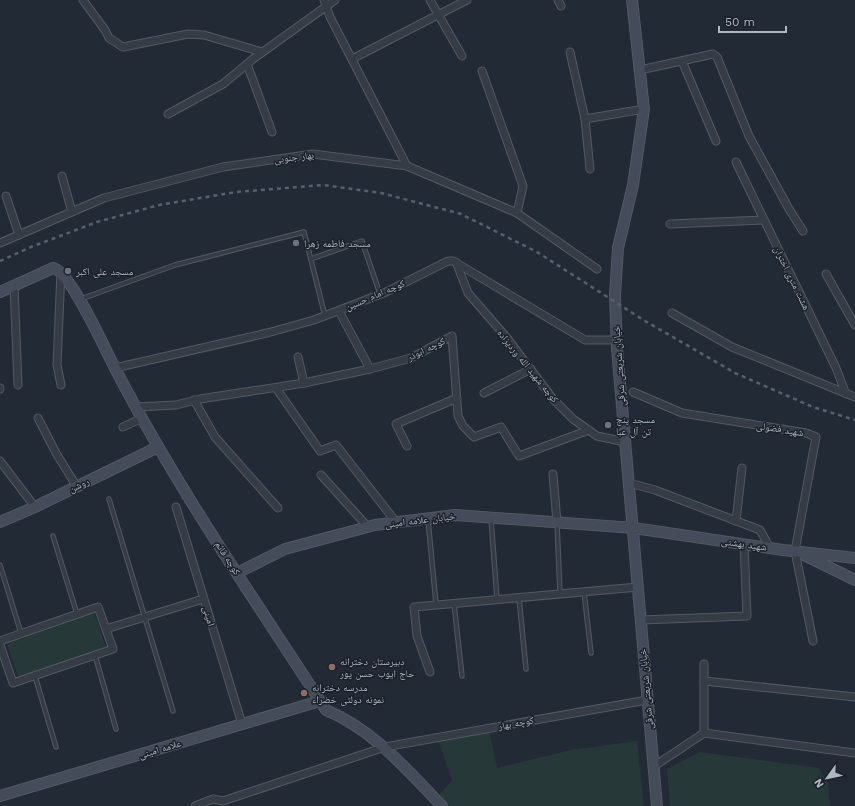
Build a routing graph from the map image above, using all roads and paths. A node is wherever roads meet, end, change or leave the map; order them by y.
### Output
1 (83, 0) edge
2 (336, 0) edge
3 (430, 0) edge
4 (467, 0) edge
5 (632, 0) edge
6 (326, 3) edge
7 (439, 16) junction
8 (262, 52) junction
9 (570, 52) dead end
10 (462, 56) dead end
11 (352, 59) junction
12 (682, 61) junction
13 (247, 64) junction
14 (640, 70) junction
15 (482, 71) dead end
16 (644, 109) junction
17 (168, 114) dead end
18 (585, 119) junction
19 (272, 132) dead end
20 (716, 140) dead end
21 (736, 162) dead end
22 (407, 166) junction
23 (590, 170) dead end
24 (62, 176) dead end
25 (6, 196) dead end
26 (72, 212) junction
27 (516, 213) junction
28 (764, 220) junction
29 (670, 224) dead end
30 (804, 231) dead end
31 (19, 235) junction
32 (0, 243) edge
33 (311, 259) junction
34 (456, 262) junction
35 (597, 268) dead end
36 (61, 271) junction
37 (826, 274) dead end
38 (14, 285) junction
39 (0, 292) edge
40 (380, 294) junction
41 (80, 299) junction
42 (339, 310) junction
43 (672, 313) dead end
44 (325, 316) junction
45 (855, 325) edge
46 (617, 340) junction
47 (298, 357) dead end
48 (115, 368) junction
49 (370, 369) junction
50 (531, 369) junction
51 (304, 383) junction
52 (18, 384) dead end
53 (61, 385) dead end
54 (276, 388) junction
55 (633, 392) dead end
56 (484, 393) dead end
57 (846, 394) junction
58 (855, 397) edge
59 (456, 398) junction
60 (194, 400) junction
61 (136, 407) junction
62 (38, 418) dead end
63 (142, 418) junction
64 (123, 427) dead end
65 (589, 430) junction
66 (625, 442) junction
67 (407, 446) dead end
68 (158, 447) junction
69 (0, 461) edge
70 (742, 468) dead end
71 (554, 474) dead end
72 (321, 475) dead end
73 (629, 483) junction
74 (77, 487) junction
75 (109, 499) dead end
76 (34, 507) junction
77 (176, 507) dead end
78 (278, 508) dead end
79 (428, 518) junction
80 (491, 518) junction
81 (736, 521) junction
82 (0, 522) edge
83 (396, 522) junction
84 (557, 522) junction
85 (368, 527) junction
86 (634, 528) junction
87 (53, 536) dead end
88 (744, 544) junction
89 (770, 548) junction
90 (797, 552) junction
91 (855, 558) edge
92 (0, 565) edge
93 (237, 572) junction
94 (855, 580) edge
95 (638, 588) junction
96 (584, 592) junction
97 (560, 594) junction
98 (204, 598) junction
99 (520, 598) junction
100 (497, 600) junction
101 (454, 603) junction
102 (436, 604) junction
103 (78, 614) junction
104 (144, 617) junction
105 (641, 620) junction
106 (106, 629) junction
107 (21, 633) junction
108 (0, 641) edge
109 (812, 641) dead end
110 (0, 645) edge
111 (591, 653) dead end
112 (95, 656) junction
113 (3, 661) edge
114 (704, 664) dead end
115 (526, 669) dead end
116 (430, 672) dead end
117 (35, 676) junction
118 (462, 676) dead end
119 (704, 681) junction
120 (855, 698) edge
121 (647, 700) junction
122 (320, 701) junction
123 (173, 712) dead end
124 (242, 724) junction
125 (116, 729) dead end
126 (704, 733) junction
127 (56, 747) dead end
128 (385, 747) junction
129 (855, 753) edge
130 (653, 768) junction
131 (0, 796) edge
132 (195, 806) edge
133 (442, 806) edge
134 (657, 806) edge

1 - 8 street
2 - 6 street
3 - 7 street
4 - 7 street
5 - 14 street, خیابان شریعتی شرقی
6 - 8 street
6 - 11 street
7 - 10 street
7 - 11 street
8 - 13 street
9 - 18 street
11 - 22 street
12 - 14 street
12 - 20 street
12 - 30 street
13 - 17 street
13 - 19 street
14 - 16 street, خیابان شریعتی شرقی
15 - 27 street
16 - 18 street
16 - 46 street, خیابان شریعتی شرقی
18 - 23 street
21 - 28 street, هشت متری اختران
22 - 26 street, بهار جنوبی
22 - 27 street, بهار جنوبی
24 - 26 street
25 - 31 street
26 - 31 street, بهار جنوبی
27 - 35 street, بهار جنوبی
28 - 29 street
28 - 57 street, هشت متری اختران
31 - 32 street, بهار جنوبی
33 - 40 lane
33 - 41 lane
33 - 44 lane
34 - 40 street, کوچه امام حسین
34 - 46 street
34 - 50 street, کوچه شهید الله وردیزاده
36 - 38 street
36 - 41 street, کوچه قائم
36 - 53 street
37 - 45 street
38 - 39 street
38 - 52 street
40 - 42 street, کوچه امام حسین
41 - 48 street, کوچه قائم
42 - 44 street, کوچه امام حسین
42 - 49 street
43 - 57 street
44 - 48 street, کوچه امام حسین
46 - 66 street, خیابان شریعتی شرقی
47 - 51 street
48 - 61 street, کوچه قائم
49 - 51 street, کوچه ابوذر
49 - 59 street, کوچه ابوذر
50 - 56 street
50 - 65 street, کوچه شهید الله وردیزاده
51 - 54 street, کوچه ابوذر
54 - 60 street, کوچه ابوذر
54 - 83 street
55 - 90 street, شهید فضولی
57 - 58 street
59 - 65 street, کوچه ابوذر
59 - 67 street
60 - 61 street, کوچه ابوذر
60 - 78 street
61 - 63 street, کوچه قائم
62 - 74 street
63 - 64 street
63 - 68 street, کوچه قائم
65 - 66 street, کوچه شهید الله وردیزاده
66 - 73 street, خیابان شریعتی شرقی
68 - 74 street, روشن
68 - 93 street, کوچه قائم
69 - 76 street
70 - 81 street
71 - 84 street
72 - 85 street
73 - 81 street
73 - 86 street, خیابان شریعتی شرقی
74 - 76 street, روشن
75 - 104 lane
76 - 82 street, روشن
77 - 98 street, امینی
79 - 80 street, خیابان علامه امینی
79 - 83 street, خیابان علامه امینی
79 - 102 lane
80 - 84 street, خیابان علامه امینی
80 - 100 lane
81 - 89 street
83 - 85 street, خیابان علامه امینی
84 - 86 street, خیابان علامه امینی
84 - 97 lane
85 - 93 street, خیابان علامه امینی
86 - 88 street, شهید بهشتی
86 - 95 street, خیابان شریعتی شرقی
87 - 103 lane
88 - 89 street, شهید بهشتی
88 - 105 street
89 - 90 street, شهید بهشتی
90 - 91 street, شهید بهشتی
90 - 94 street
90 - 109 street
92 - 107 lane
93 - 122 street, کوچه قائم
95 - 96 street
95 - 105 street, خیابان شریعتی شرقی
96 - 97 street
96 - 111 lane
97 - 99 street
98 - 104 street
98 - 124 street, امینی
99 - 100 street
99 - 115 lane
100 - 101 street
101 - 102 street
101 - 118 lane
102 - 116 street
103 - 106 street
103 - 107 street
104 - 106 street
104 - 123 lane
105 - 121 street, خیابان شریعتی شرقی
106 - 112 street
107 - 108 street
110 - 113 street
112 - 117 street
112 - 125 lane
113 - 117 street
114 - 119 street
117 - 127 lane
119 - 120 street
119 - 126 street
121 - 128 street, کوچه بهار
121 - 130 street, خیابان شریعتی شرقی
122 - 124 street, علامه امینی
122 - 128 street, کوچه قائم
124 - 131 street, علامه امینی
126 - 129 street
126 - 130 street
128 - 132 street, کوچه بهار
128 - 133 street, کوچه قائم
130 - 134 street, خیابان شریعتی شرقی

